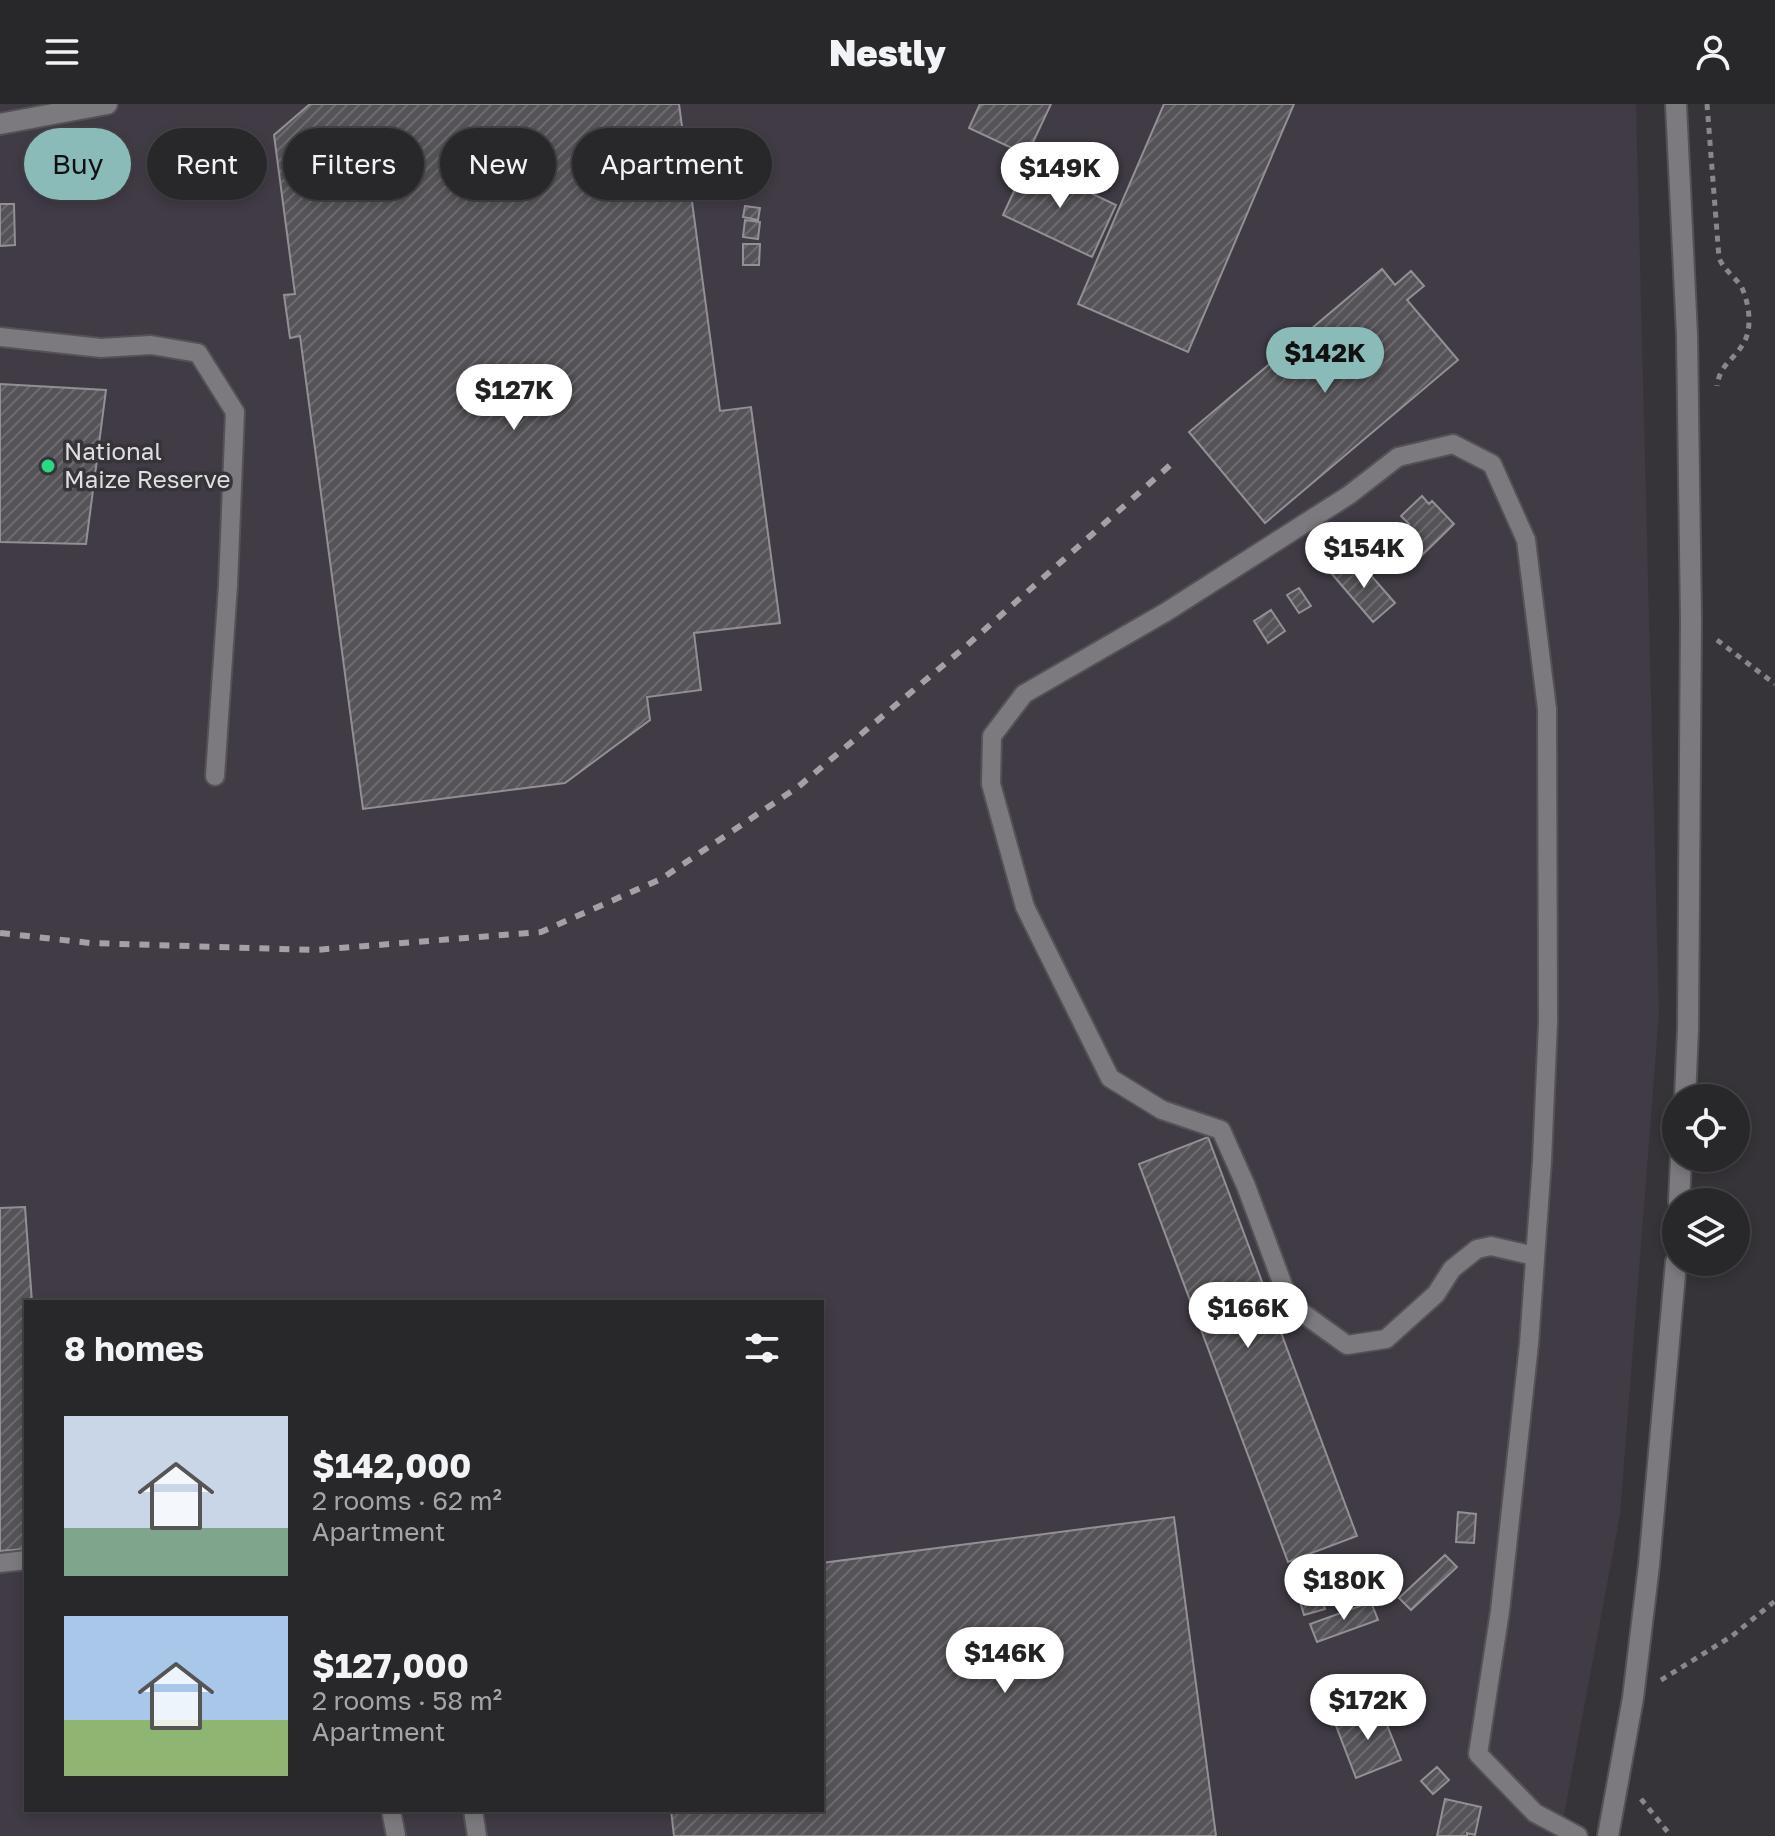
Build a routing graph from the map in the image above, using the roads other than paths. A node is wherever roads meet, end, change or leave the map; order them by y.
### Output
1 (107, 104) edge
2 (1676, 104) edge
3 (0, 124) edge
4 (0, 337) edge
5 (215, 776) dead end
6 (1686, 1084) edge
7 (1535, 1256) junction
8 (1675, 1276) edge
9 (24, 1560) edge
10 (0, 1563) edge
11 (391, 1812) edge
12 (473, 1812) edge
13 (396, 1836) edge
14 (477, 1836) edge
15 (1578, 1836) edge
16 (1608, 1836) edge

1 - 3 street
2 - 6 street
4 - 5 lane
7 - 7 lane
7 - 15 lane
8 - 16 street
9 - 10 lane
11 - 13 lane
12 - 14 lane

